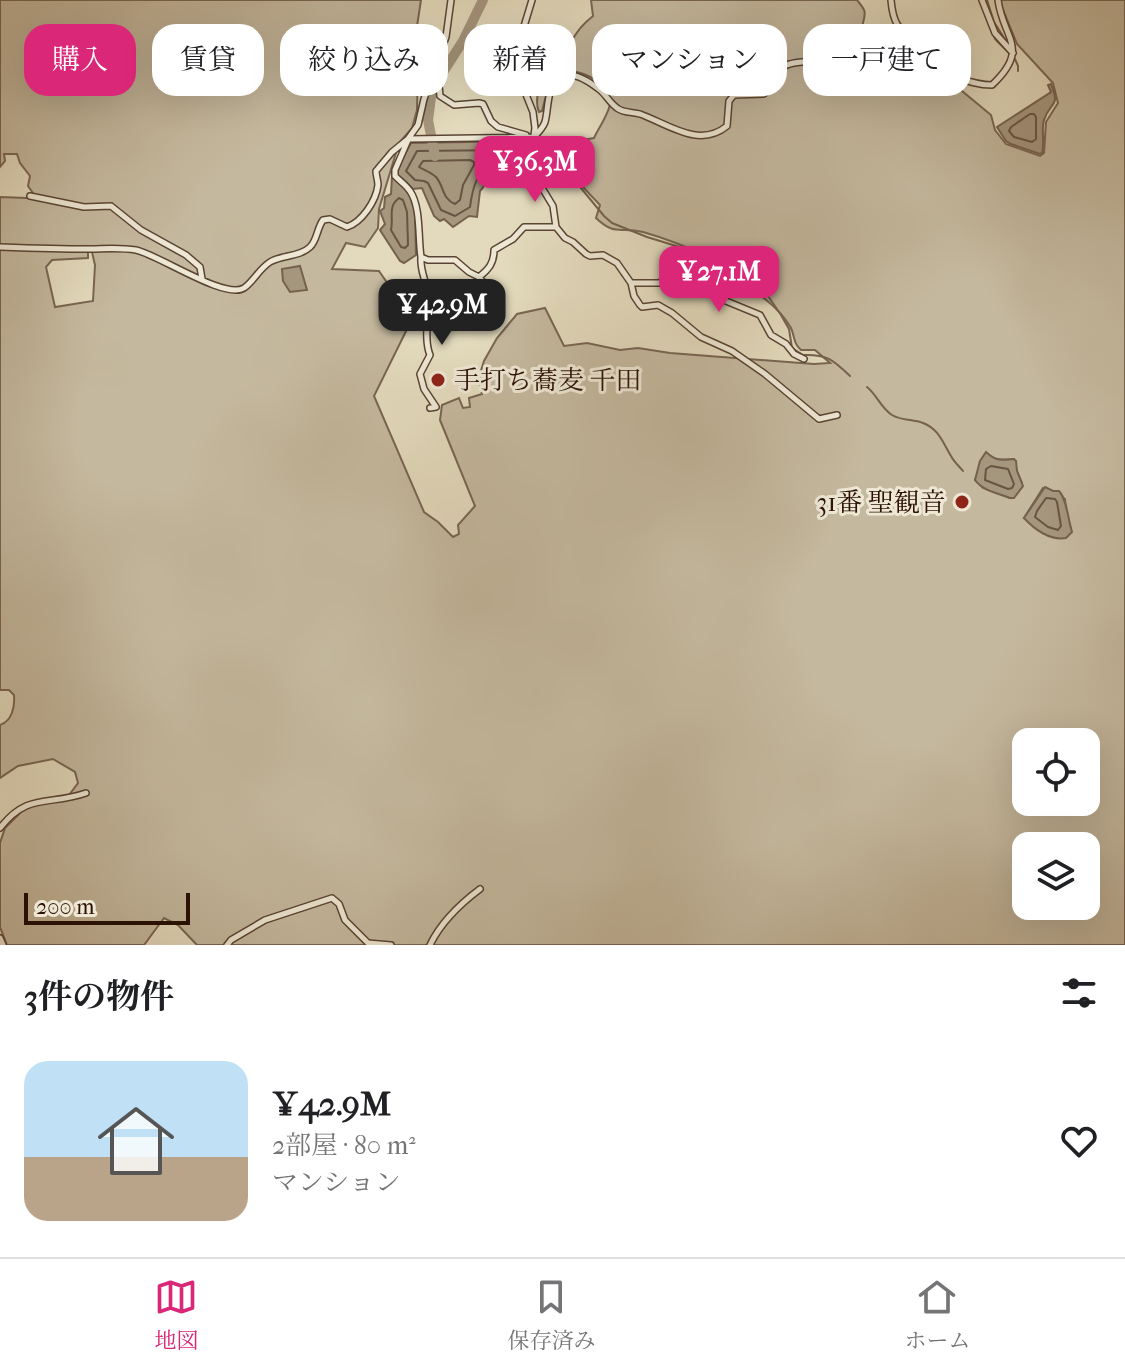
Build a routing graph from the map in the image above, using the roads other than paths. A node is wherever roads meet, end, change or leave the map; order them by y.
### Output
1 (451, 0) edge
2 (532, 0) edge
3 (891, 0) edge
4 (982, 0) edge
5 (998, 0) edge
6 (448, 24) edge
7 (896, 24) edge
8 (1013, 53) junction
9 (425, 96) edge
10 (440, 96) edge
11 (534, 137) junction
12 (408, 139) junction
13 (30, 196) dead end
14 (556, 227) junction
15 (0, 247) edge
16 (421, 257) junction
17 (479, 277) junction
18 (202, 279) junction
19 (631, 283) junction
20 (500, 315) dead end
21 (804, 359) dead end
22 (430, 408) dead end
23 (837, 415) dead end
24 (86, 793) dead end
25 (0, 828) edge
26 (480, 889) dead end
27 (0, 938) edge
28 (429, 944) edge
29 (3, 945) edge
30 (227, 945) edge
31 (391, 945) edge

1 - 6 street
2 - 11 street
3 - 7 street
4 - 8 street
5 - 8 street
8 - 11 street
9 - 12 street
10 - 11 street
11 - 12 street
11 - 14 street
12 - 16 street
12 - 18 street
13 - 18 street
14 - 17 street
14 - 19 street
15 - 18 street
16 - 17 street
16 - 22 street
17 - 20 street
19 - 21 street
19 - 23 street
24 - 25 street
26 - 28 street
27 - 29 street
30 - 31 street

